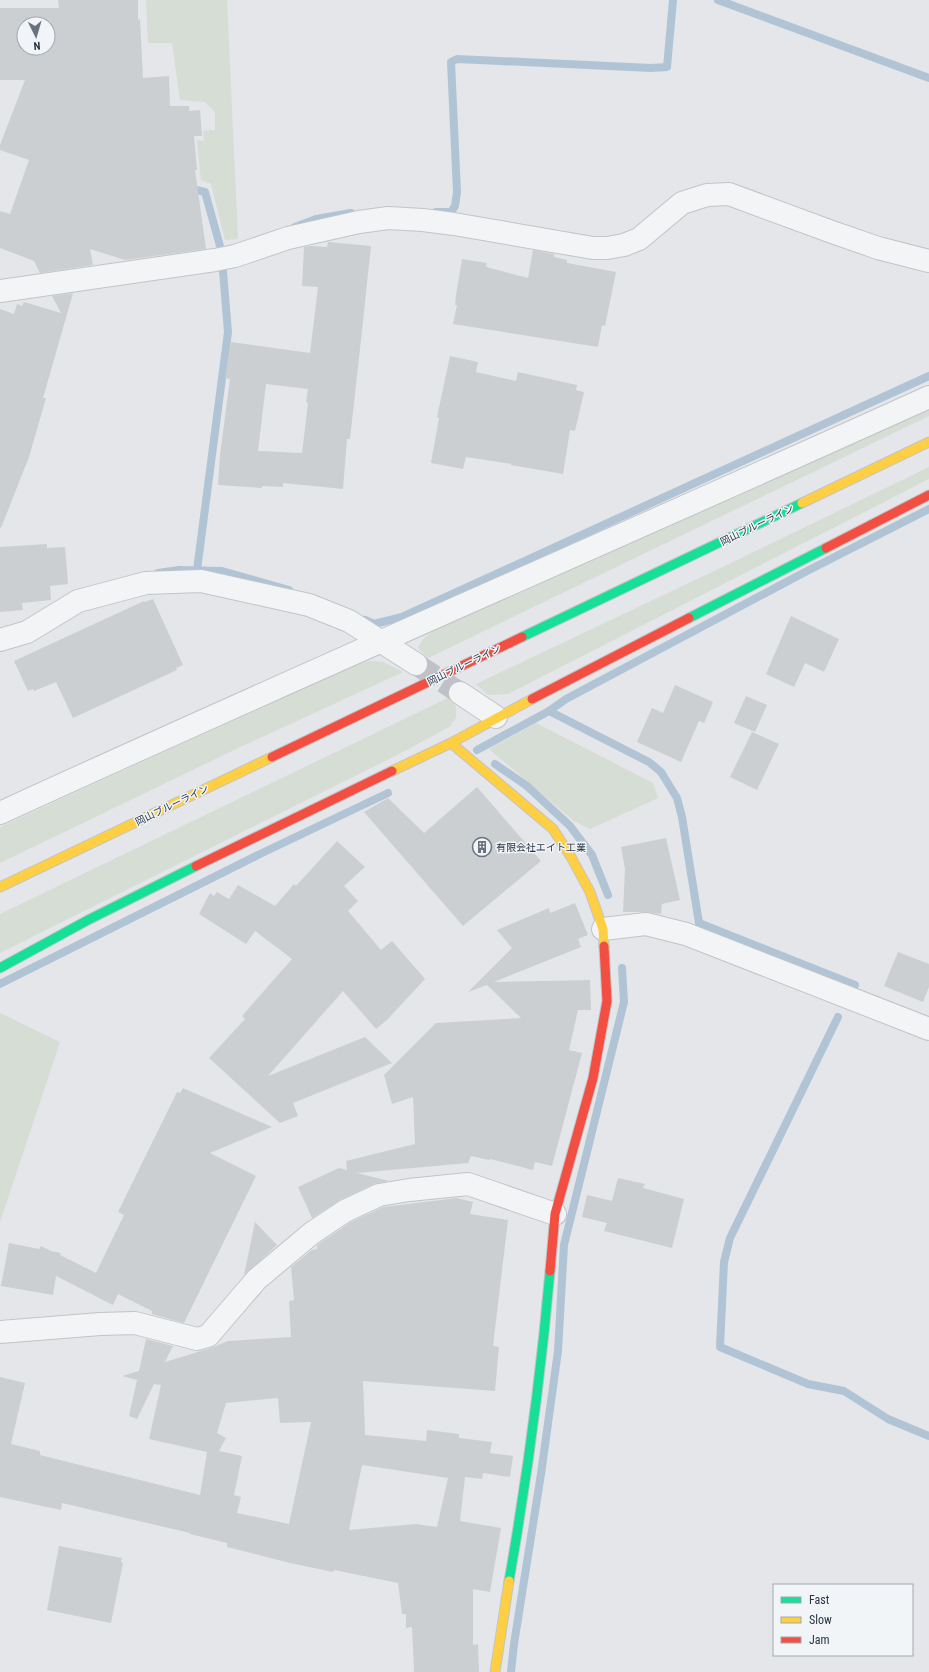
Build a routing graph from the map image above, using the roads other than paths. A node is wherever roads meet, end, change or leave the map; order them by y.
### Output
1 (929, 261) edge
2 (0, 291) edge
3 (929, 397) edge
4 (929, 442) edge
5 (929, 495) edge
6 (0, 640) edge
7 (381, 641) junction
8 (416, 664) tunnel mouth
9 (460, 693) tunnel mouth
10 (496, 718) junction
11 (451, 743) junction
12 (0, 812) edge
13 (0, 887) edge
14 (603, 929) junction
15 (0, 968) edge
16 (929, 1029) edge
17 (555, 1214) junction
18 (0, 1332) edge
19 (495, 1672) edge

1 - 2 street
3 - 7 street
4 - 13 street, 岡山ブルーライン
5 - 10 street
6 - 7 street
7 - 8 street
7 - 12 street
9 - 10 street
10 - 11 street
11 - 14 street
11 - 15 street
14 - 16 street
14 - 17 street
17 - 18 street
17 - 19 street

